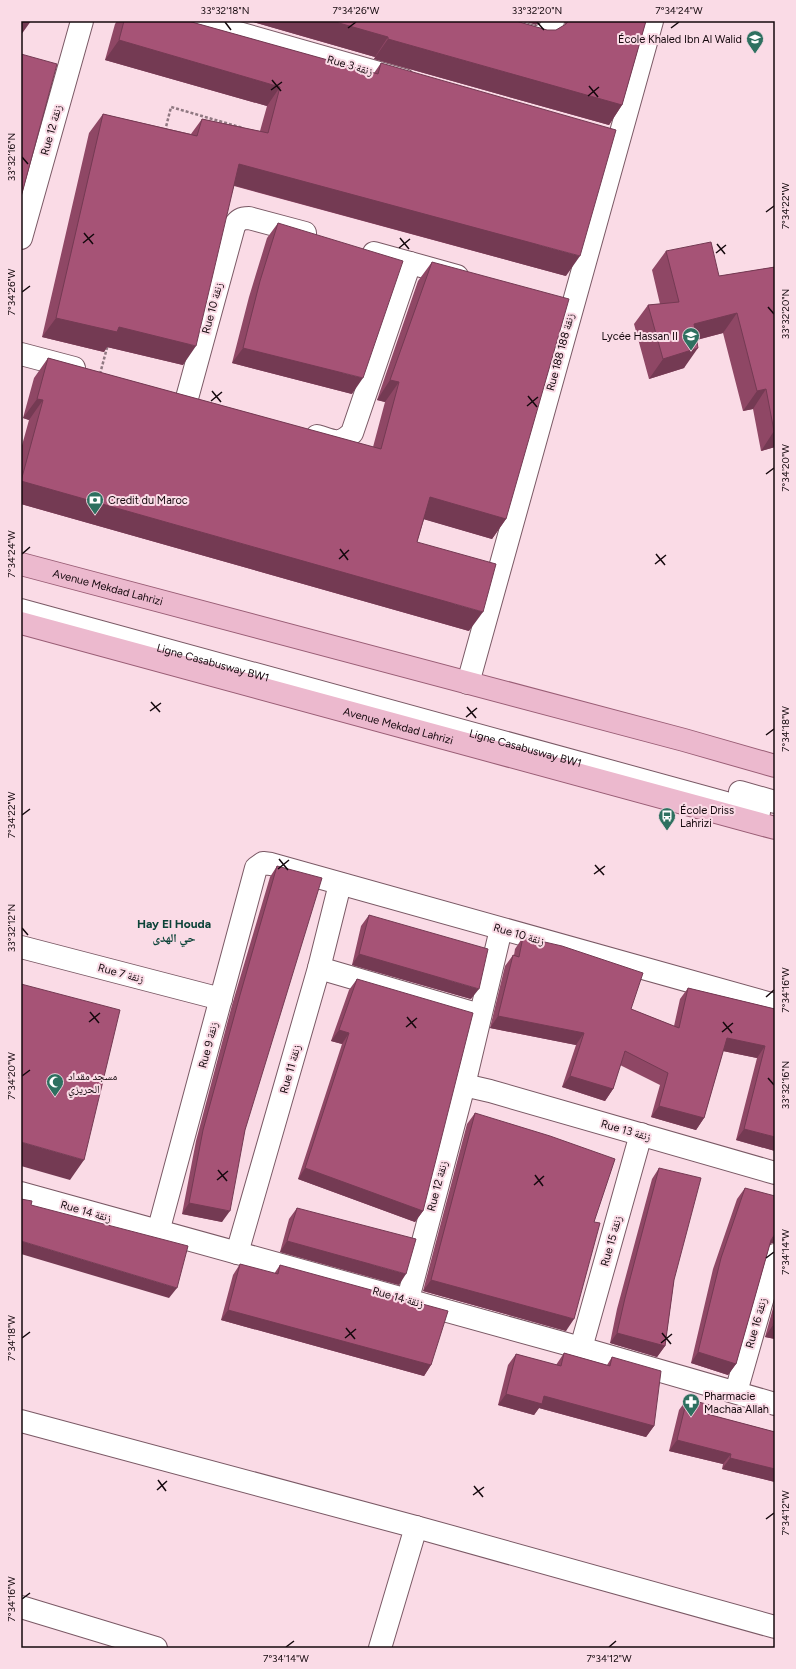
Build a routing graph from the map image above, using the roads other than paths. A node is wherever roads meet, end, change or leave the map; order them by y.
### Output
1 (82, 21) edge
2 (196, 21) edge
3 (480, 21) edge
4 (553, 21) edge
5 (652, 21) edge
6 (44, 68) edge
7 (66, 76) junction
8 (426, 86) edge
9 (21, 238) edge
10 (326, 239) edge
11 (356, 248) edge
12 (410, 263) junction
13 (476, 282) edge
14 (550, 303) edge
15 (572, 309) junction
16 (21, 354) edge
17 (100, 375) edge
18 (165, 392) edge
19 (187, 398) junction
20 (209, 404) edge
21 (299, 431) edge
22 (21, 564) edge
23 (21, 600) edge
24 (21, 610) edge
25 (21, 623) edge
26 (468, 683) junction
27 (775, 766) edge
28 (775, 802) edge
29 (775, 817) edge
30 (775, 828) edge
31 (263, 863) joint
32 (340, 884) junction
33 (501, 929) junction
34 (21, 947) edge
35 (319, 968) junction
36 (221, 999) junction
37 (775, 1006) edge
38 (480, 1014) junction
39 (470, 1087) junction
40 (641, 1134) junction
41 (775, 1173) edge
42 (21, 1193) edge
43 (158, 1232) junction
44 (237, 1253) junction
45 (775, 1255) edge
46 (408, 1299) junction
47 (581, 1348) junction
48 (736, 1392) junction
49 (775, 1404) edge
50 (21, 1421) edge
51 (416, 1527) junction
52 (21, 1607) edge
53 (775, 1627) edge
54 (156, 1648) edge
55 (380, 1648) edge

1 - 7 street, Rue 12 زنقة
2 - 8 street, Rue 3 زنقة
3 - 4 street
5 - 15 street, Rue 188 زنقة 188
6 - 7 street
7 - 9 street, Rue 12 زنقة
10 - 19 street, Rue 10 زنقة
11 - 12 street
12 - 13 street
12 - 21 street
14 - 15 street
15 - 26 street, Rue 188 زنقة 188
16 - 17 street
18 - 19 street
19 - 20 street
22 - 26 main road, Avenue Mekdad Lahrizi
23 - 28 street, Ligne Casabusway BW1
24 - 29 street, Ligne Casabusway BW1
25 - 30 main road, Avenue Mekdad Lahrizi
26 - 27 main road, Avenue Mekdad Lahrizi
31 - 32 street, Rue 10 زنقة
31 - 36 street, Rue 9 زنقة
32 - 33 street, Rue 10 زنقة
32 - 35 street, Rue 11 زنقة
33 - 37 street, Rue 10 زنقة
33 - 38 street, Rue 12 زنقة
34 - 36 street, Rue 7 زنقة
35 - 38 street
35 - 44 street, Rue 11 زنقة
36 - 43 street, Rue 9 زنقة
38 - 39 street, Rue 12 زنقة
39 - 40 street, Rue 13 زنقة
39 - 46 street, Rue 12 زنقة
40 - 41 street, Rue 13 زنقة
40 - 47 street, Rue 15 زنقة
42 - 43 street, Rue 14 زنقة
43 - 44 street, Rue 14 زنقة
44 - 46 street, Rue 14 زنقة
45 - 48 street, Rue 16 زنقة
46 - 47 street, Rue 14 زنقة
47 - 48 street, Rue 14 زنقة
48 - 49 street, Rue 14 زنقة
50 - 51 street
51 - 53 street
51 - 55 street
52 - 54 street

